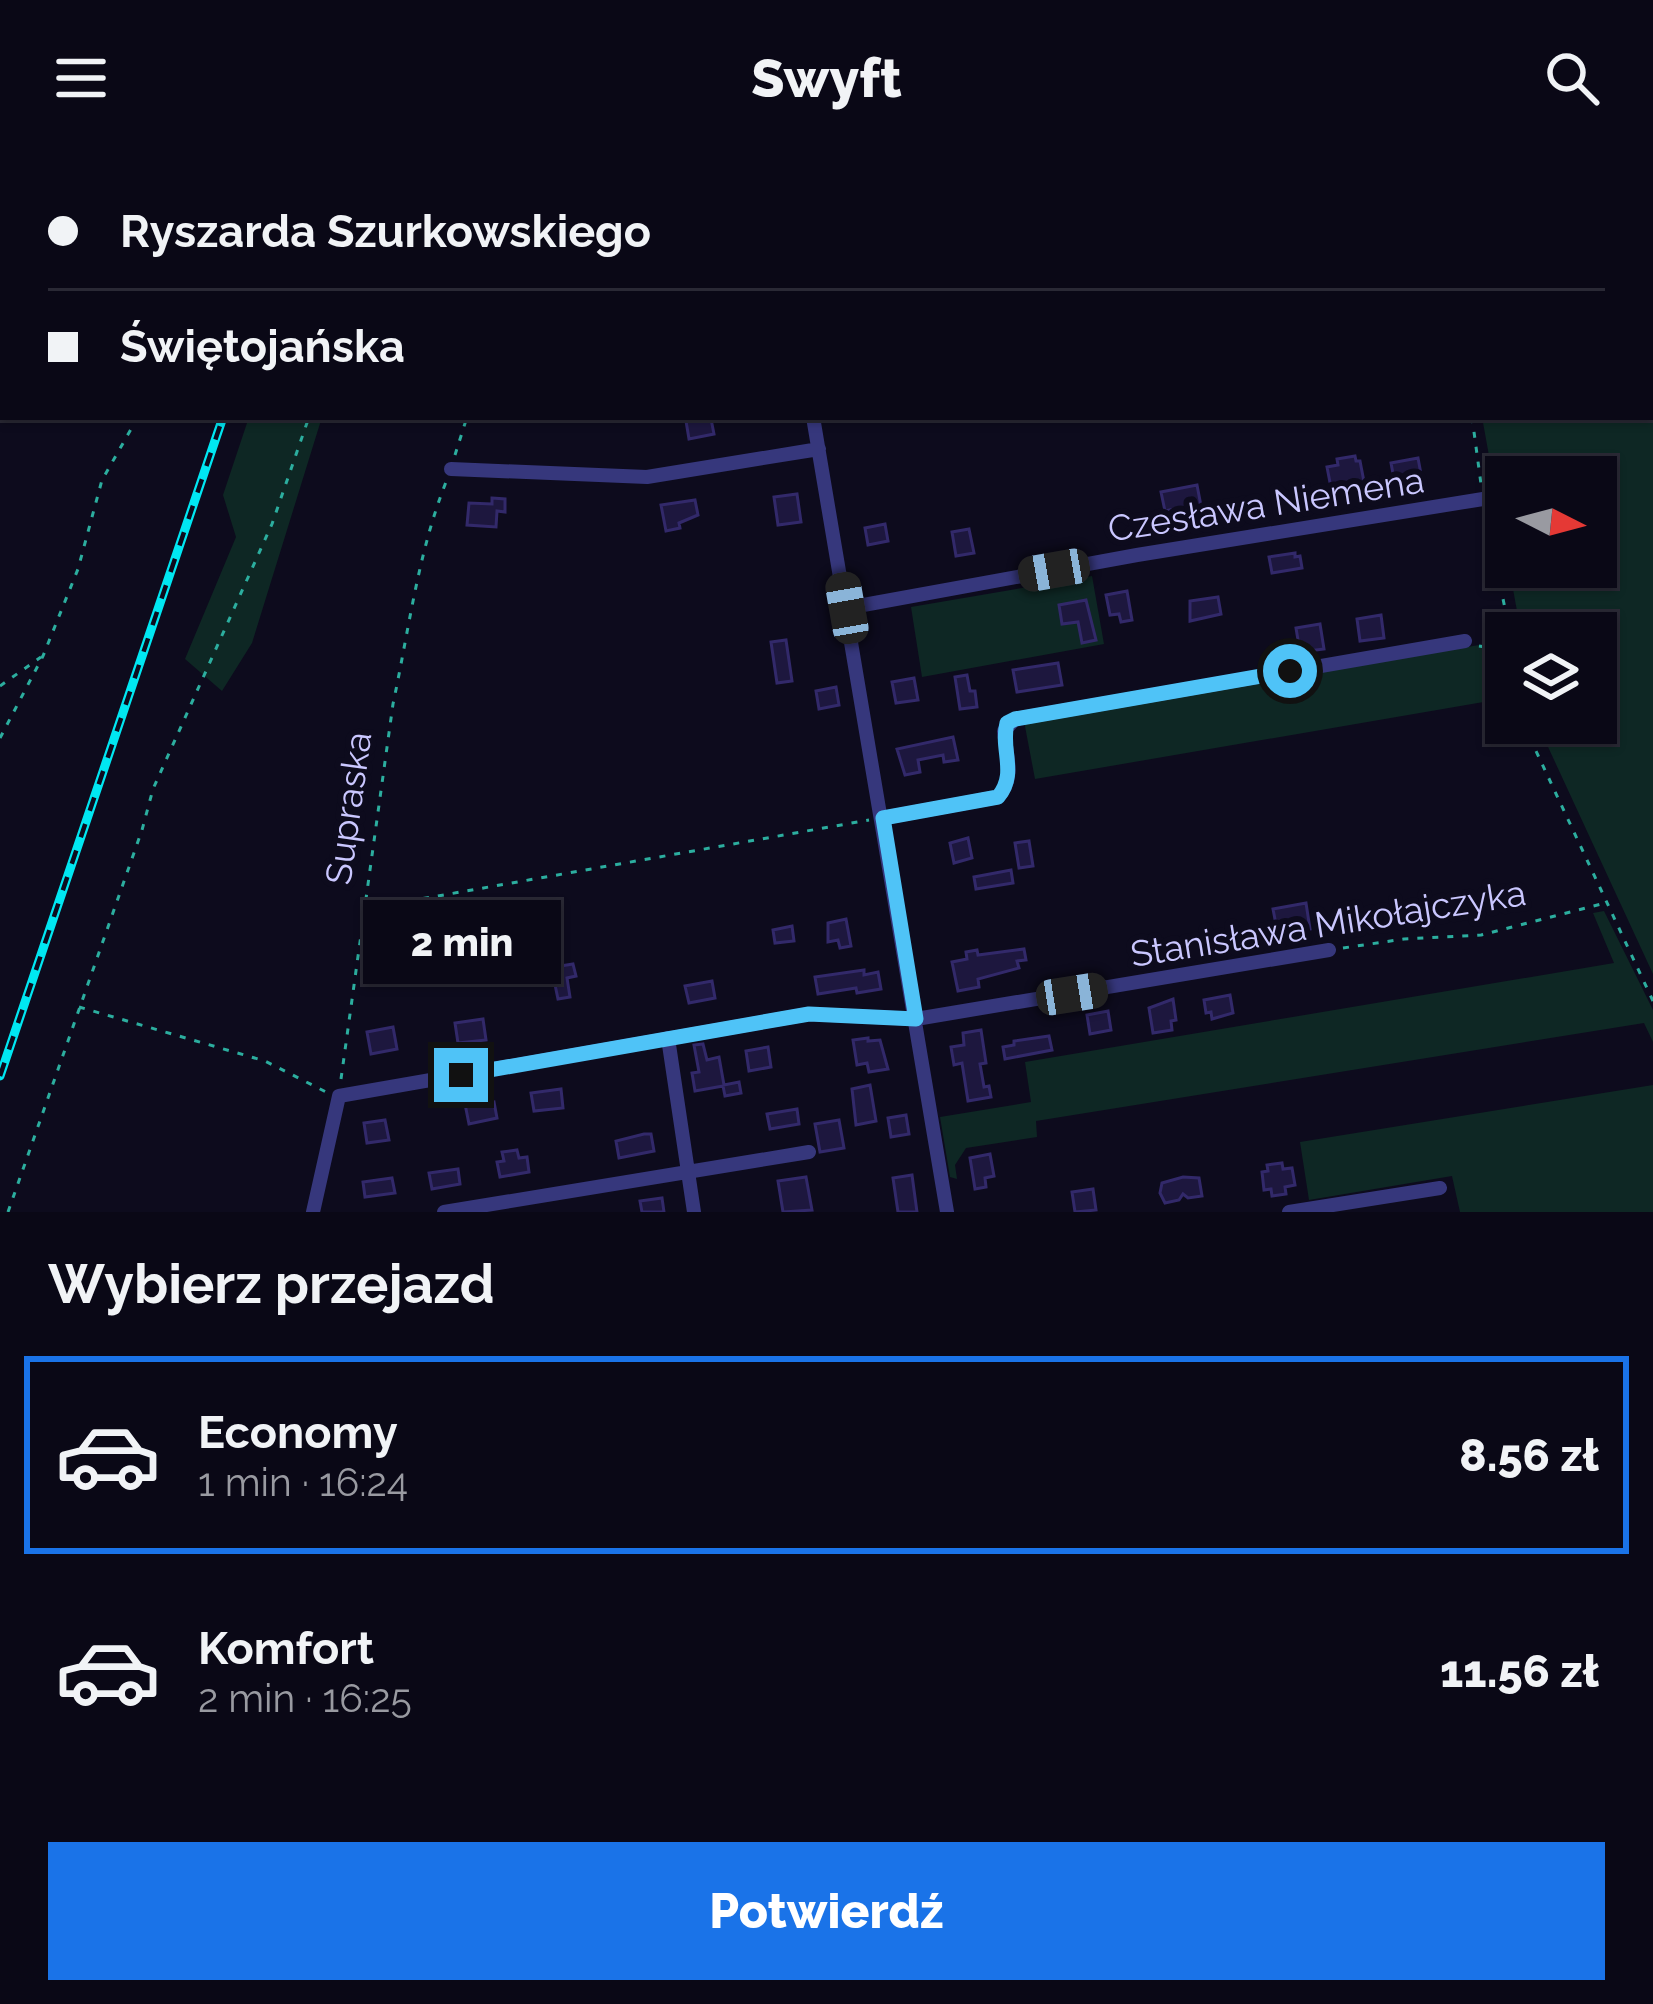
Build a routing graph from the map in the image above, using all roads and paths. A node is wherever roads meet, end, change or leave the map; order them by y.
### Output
1 (135, 420) edge
2 (308, 420) edge
3 (466, 420) edge
4 (813, 420) edge
5 (1472, 420) edge
6 (818, 449) junction
7 (451, 470) junction
8 (1483, 500) junction
9 (847, 608) junction
10 (1506, 612) edge
11 (1465, 641) joint
12 (1485, 648) edge
13 (43, 656) junction
14 (0, 686) edge
15 (0, 738) edge
16 (1535, 744) edge
17 (883, 818) junction
18 (1607, 903) junction
19 (364, 910) junction
20 (1329, 950) joint
21 (1653, 1001) edge
22 (79, 1006) junction
23 (916, 1019) junction
24 (668, 1038) junction
25 (339, 1096) junction
26 (809, 1152) dead end
27 (688, 1172) junction
28 (1440, 1188) dead end
29 (8, 1212) edge
30 (313, 1212) edge
31 (443, 1212) edge
32 (694, 1212) edge
33 (947, 1212) edge
34 (1288, 1212) edge

1 - 13 path
2 - 22 path
3 - 7 path, Supraska
4 - 6 street
5 - 8 path
6 - 7 street
6 - 9 street
7 - 19 path, Supraska
8 - 9 street, Czesława Niemena
8 - 10 path
9 - 17 street
11 - 12 path
11 - 17 street
13 - 14 path
13 - 15 path
16 - 18 path
17 - 19 path
17 - 23 street
18 - 20 path, Stanisława Mikołajczyka
18 - 21 path
19 - 25 path, Supraska
20 - 23 street, Stanisława Mikołajczyka
22 - 25 path
22 - 29 path
23 - 24 street, Stanisława Mikołajczyka
23 - 33 street
24 - 25 street, Stanisława Mikołajczyka
24 - 27 street
25 - 30 street
26 - 27 street
27 - 31 street
27 - 32 street
28 - 34 street

